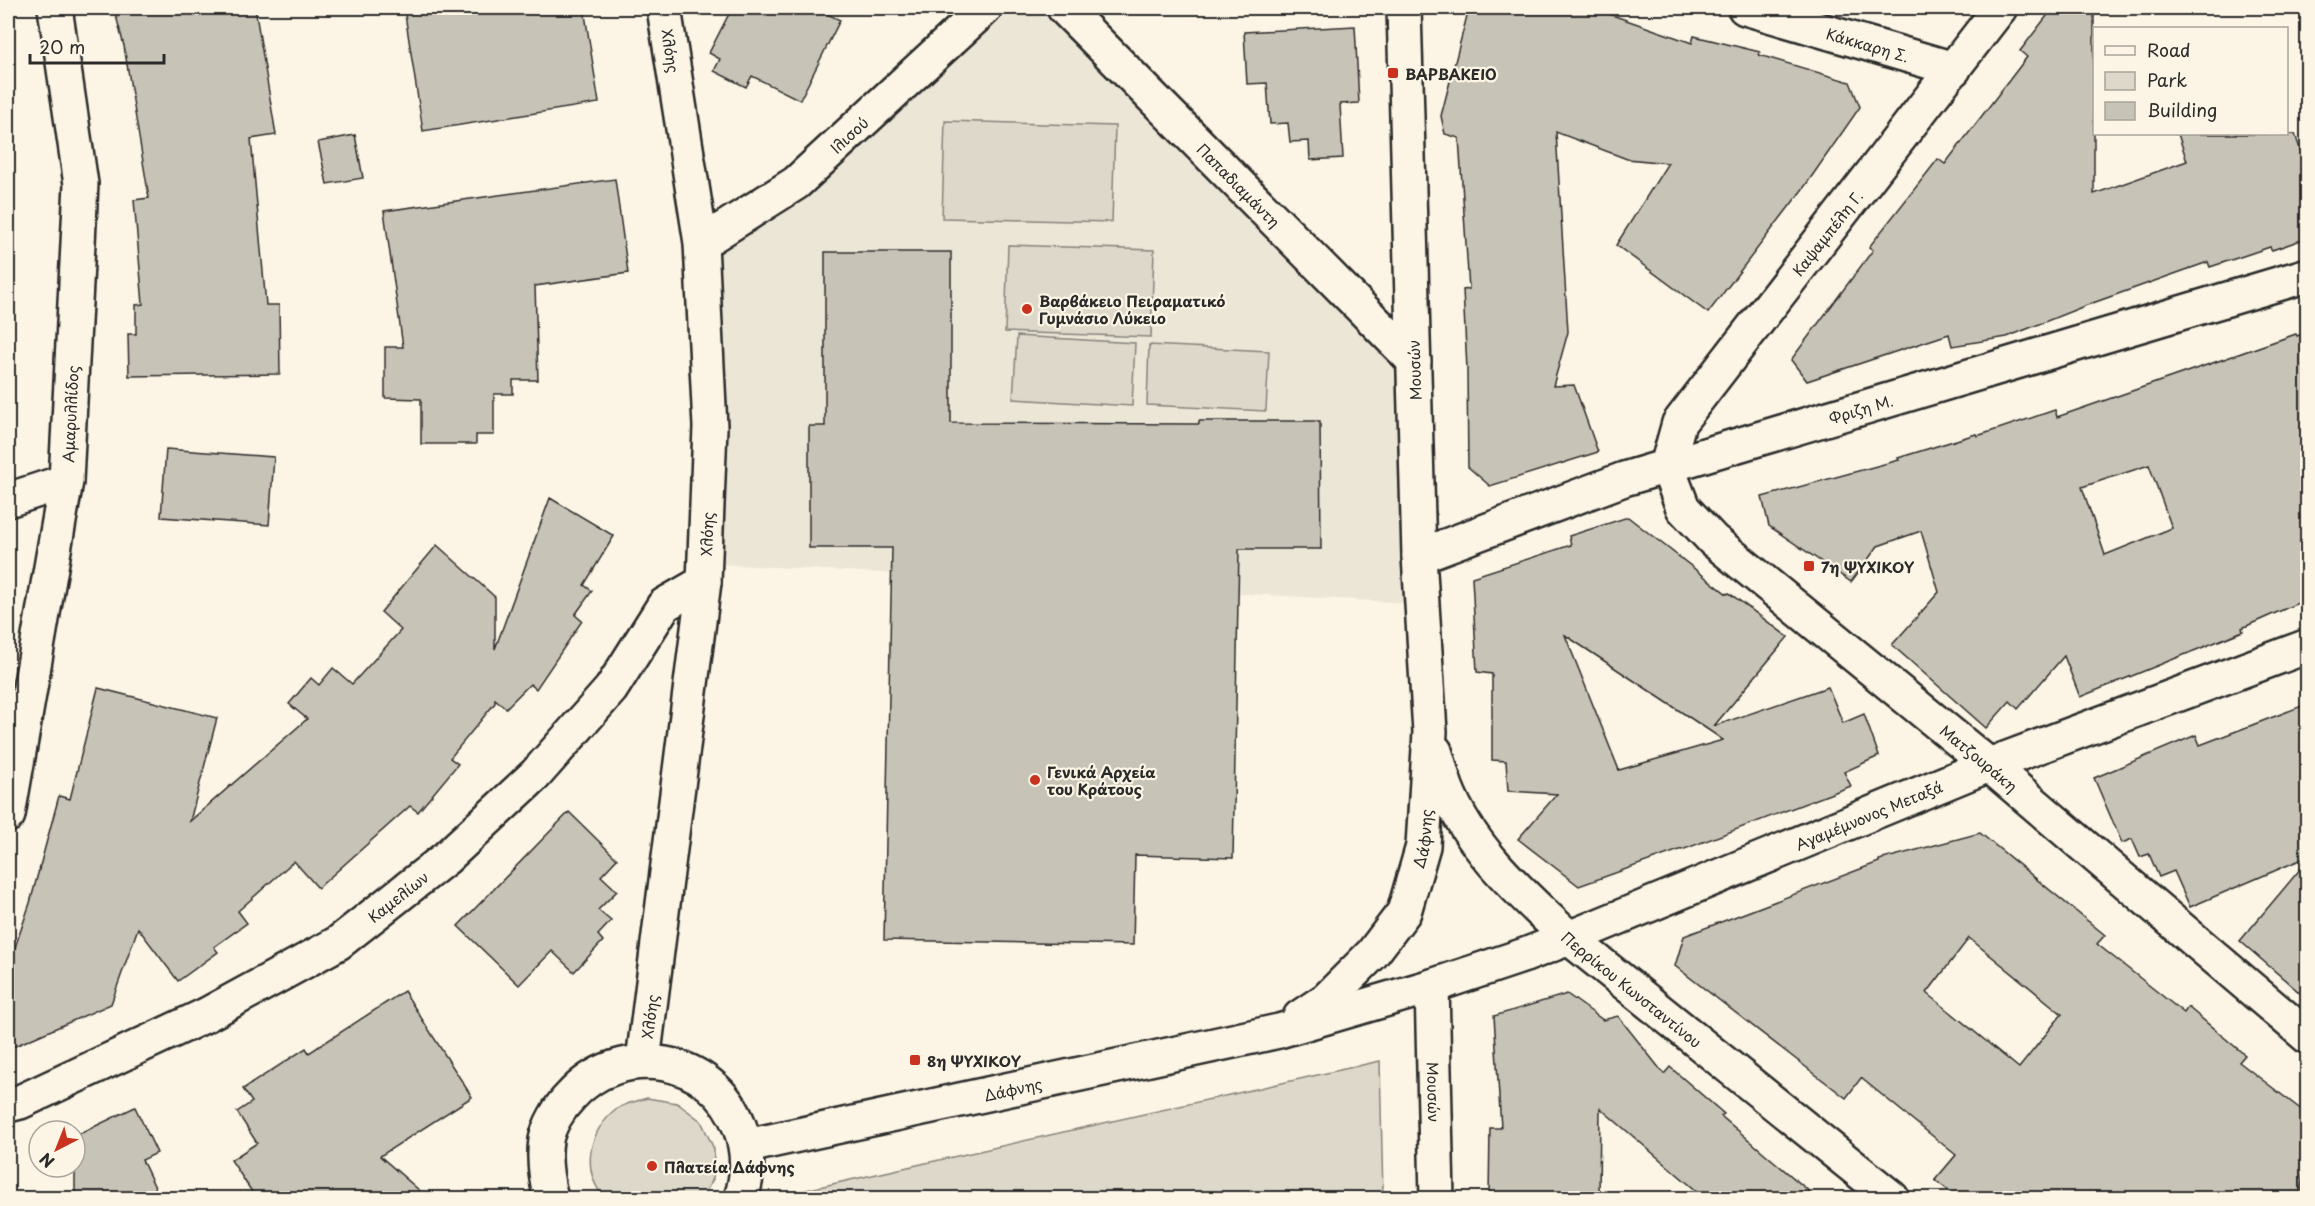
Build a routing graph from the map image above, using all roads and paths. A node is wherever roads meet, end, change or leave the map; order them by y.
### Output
1 (55, 8) edge
2 (664, 8) edge
3 (985, 8) edge
4 (1064, 8) edge
5 (1404, 8) edge
6 (1745, 8) edge
7 (2000, 8) edge
8 (1954, 69) junction
9 (701, 243) junction
10 (2307, 275) edge
11 (1414, 362) junction
12 (1667, 466) junction
13 (66, 481) junction
14 (8, 500) edge
15 (1419, 556) junction
16 (704, 582) junction
17 (2307, 646) edge
18 (1430, 732) junction
19 (1989, 765) junction
20 (8, 815) edge
21 (1569, 938) junction
22 (1432, 986) junction
23 (1279, 1031) junction
24 (2307, 1037) edge
25 (643, 1061) junction
26 (8, 1105) edge
27 (747, 1146) junction
28 (551, 1198) edge
29 (741, 1198) edge
30 (1437, 1198) edge
31 (1893, 1198) edge

1 - 13 street, Αμαρυλλίδος
2 - 9 street, Χλόης
3 - 9 street, Ιλισού
4 - 11 street, Παπαδιαμάντη
5 - 11 street, Μουσών
6 - 8 street, Κάκκαρη Σ.
7 - 8 street, Καψαμπέλη Γ.
8 - 12 street, Καψαμπέλη Γ.
9 - 16 street, Χλόης
10 - 12 street, Φριζη Μ.
11 - 15 street, Μουσών
12 - 15 street, Φριζη Μ.
12 - 19 street, Ματζουράκη
13 - 14 street
13 - 20 street, Αμαρυλλίδος
15 - 18 street, Μουσών
16 - 25 street, Χλόης
16 - 26 street, Καμελίων
17 - 19 street, Αγαμέμνονος Μεταξά
18 - 21 street, Περρίκου Κωνσταντίνου
18 - 23 street, Δάφνης
19 - 21 street, Αγαμέμνονος Μεταξά
19 - 24 street, Ματζουράκη
21 - 22 street, Αγαμέμνονος Μεταξά
21 - 31 street, Περρίκου Κωνσταντίνου
22 - 23 street, Δάφνης
22 - 30 street, Μουσών
23 - 27 street, Δάφνης
25 - 27 street
25 - 28 street
27 - 29 street

